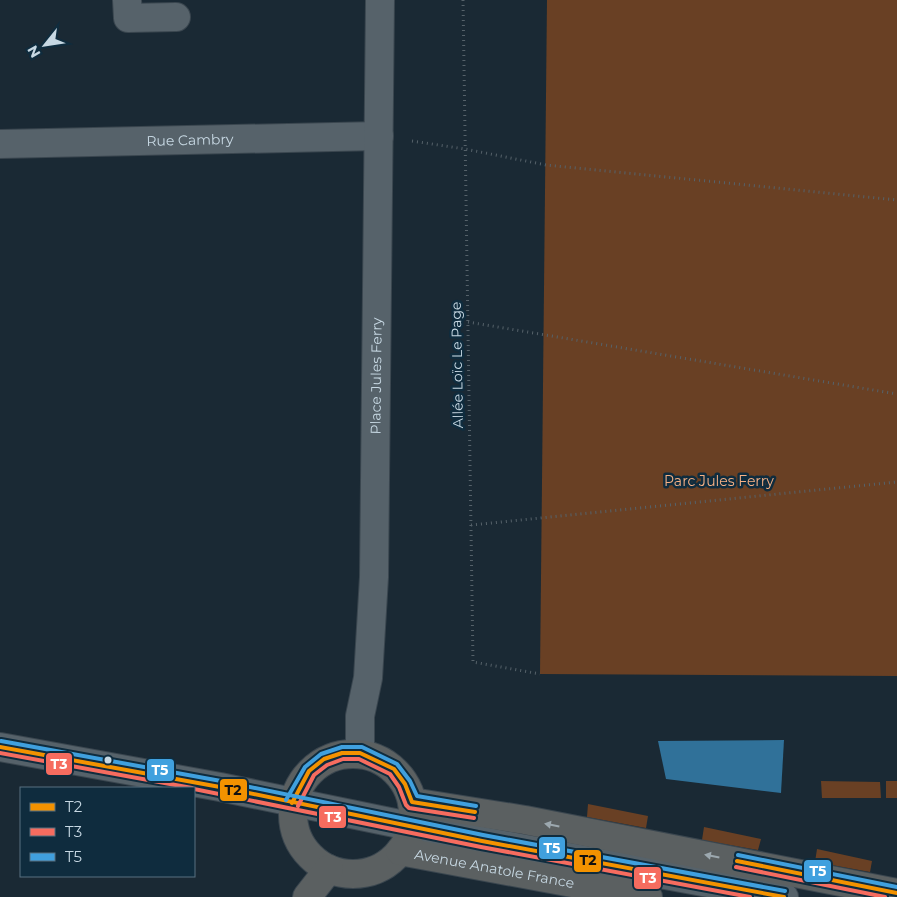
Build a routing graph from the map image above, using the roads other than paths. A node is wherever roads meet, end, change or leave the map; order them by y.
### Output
1 (127, 0) edge
2 (380, 0) edge
3 (176, 17) dead end
4 (379, 136) junction
5 (0, 144) edge
6 (0, 746) edge
7 (360, 753) junction
8 (292, 803) junction
9 (412, 814) junction
10 (400, 851) junction
11 (328, 869) junction
12 (897, 892) edge
13 (307, 897) edge
14 (648, 897) edge
15 (784, 897) edge

1 - 3 street
2 - 4 street, Place Jules Ferry
4 - 5 street, Rue Cambry
4 - 7 street, Place Jules Ferry
6 - 8 street, Avenue Anatole France
7 - 8 main road
7 - 9 main road
8 - 9 street, Avenue Anatole France
8 - 11 main road
9 - 10 main road
12 -> 9 main road
9 - 15 street, Avenue Anatole France
10 - 11 main road
10 - 14 main road, Avenue Anatole France
11 - 13 main road

